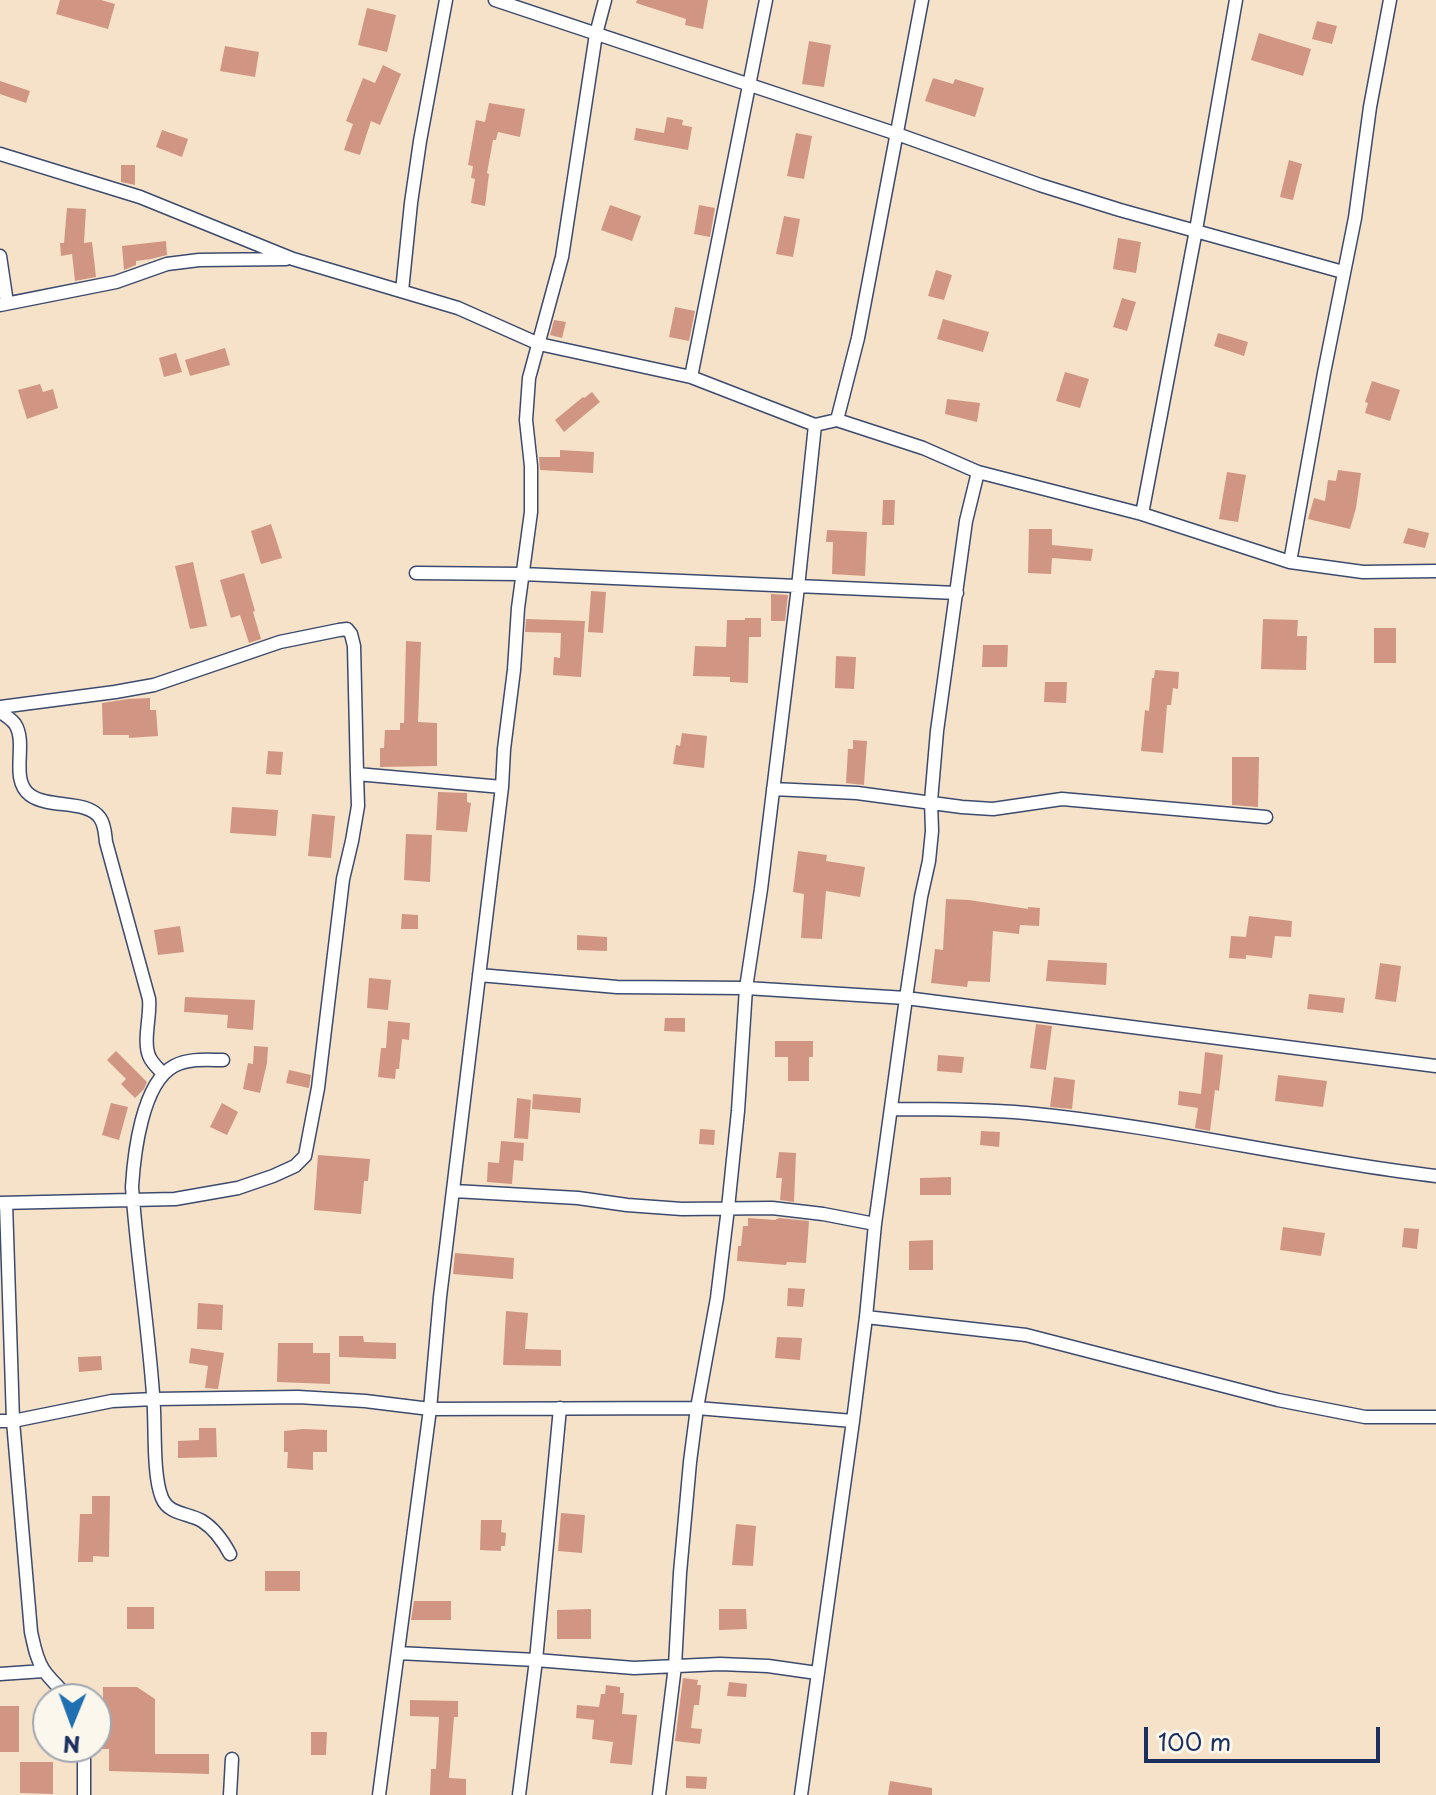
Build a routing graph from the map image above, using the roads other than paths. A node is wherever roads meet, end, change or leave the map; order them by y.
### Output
1 (446, 0) edge
2 (495, 0) edge
3 (605, 0) edge
4 (766, 0) edge
5 (922, 0) edge
6 (1236, 0) edge
7 (1390, 0) edge
8 (596, 34) junction
9 (750, 86) junction
10 (897, 134) junction
11 (0, 154) edge
12 (1196, 230) junction
13 (246, 241) junction
14 (0, 256) edge
15 (243, 258) junction
16 (293, 259) junction
17 (1343, 272) junction
18 (402, 291) junction
19 (3, 304) edge
20 (539, 344) junction
21 (691, 377) junction
22 (837, 420) junction
23 (815, 425) junction
24 (978, 472) junction
25 (1142, 514) junction
26 (1290, 562) junction
27 (1436, 571) edge
28 (416, 573) dead end
29 (522, 574) junction
30 (798, 587) junction
31 (957, 593) junction
32 (0, 709) edge
33 (357, 774) junction
34 (502, 787) junction
35 (773, 789) junction
36 (931, 801) junction
37 (1266, 817) dead end
38 (479, 975) junction
39 (746, 988) junction
40 (906, 998) junction
41 (223, 1060) dead end
42 (1436, 1066) edge
43 (163, 1074) junction
44 (891, 1109) junction
45 (1436, 1176) edge
46 (454, 1191) junction
47 (133, 1201) junction
48 (3, 1203) edge
49 (728, 1208) junction
50 (875, 1224) junction
51 (866, 1317) junction
52 (154, 1399) junction
53 (560, 1408) junction
54 (697, 1408) junction
55 (430, 1409) junction
56 (1436, 1417) edge
57 (6, 1421) edge
58 (853, 1421) junction
59 (230, 1554) dead end
60 (398, 1653) junction
61 (536, 1660) junction
62 (675, 1666) junction
63 (44, 1671) junction
64 (817, 1673) junction
65 (0, 1674) edge
66 (56, 1683) edge
67 (232, 1759) dead end
68 (84, 1763) edge
69 (84, 1795) edge
70 (230, 1795) edge
71 (379, 1795) edge
72 (519, 1795) edge
73 (659, 1795) edge
74 (801, 1795) edge

1 - 18 street
2 - 8 street
3 - 8 street
4 - 9 street
5 - 10 street
6 - 12 street
7 - 17 street
8 - 9 street
8 - 20 street
9 - 10 street
9 - 21 street
10 - 12 street
10 - 22 street
11 - 13 street
12 - 17 street
12 - 25 street
13 - 15 street
13 - 16 street
14 - 19 street
15 - 16 street
15 - 19 street
16 - 18 street
17 - 26 street
18 - 20 street
20 - 21 street
20 - 29 street
21 - 23 street
22 - 23 street
22 - 24 street
23 - 30 street
24 - 25 street
24 - 31 street
25 - 26 street
26 - 27 street
28 - 29 street
29 - 30 street
29 - 34 street
30 - 31 street
30 - 35 street
31 - 36 street
32 - 33 street
32 - 43 street
33 - 34 street
33 - 47 street
34 - 38 street
35 - 36 street
35 - 39 street
36 - 37 street
36 - 40 street
38 - 39 street
38 - 46 street
39 - 40 street
39 - 49 street
40 - 42 street
40 - 44 street
41 - 43 street
43 - 47 street
44 - 45 street
44 - 50 street
46 - 49 street
46 - 55 street
47 - 48 street
47 - 52 street
48 - 57 street
49 - 50 street
49 - 54 street
50 - 51 street
51 - 56 street
51 - 58 street
52 - 55 street
52 - 57 street
52 - 59 street
53 - 54 street
53 - 55 street
53 - 61 street
54 - 58 street
54 - 62 street
55 - 60 street
57 - 63 street
58 - 64 street
60 - 61 street
60 - 71 street
61 - 62 street
61 - 72 street
62 - 64 street
62 - 73 street
63 - 65 street
63 - 66 street
64 - 74 street
67 - 70 street
68 - 69 street

